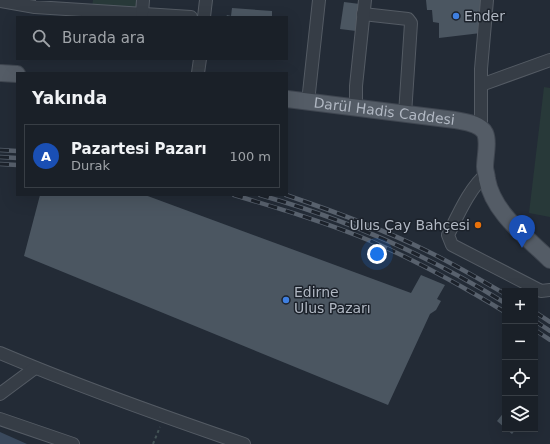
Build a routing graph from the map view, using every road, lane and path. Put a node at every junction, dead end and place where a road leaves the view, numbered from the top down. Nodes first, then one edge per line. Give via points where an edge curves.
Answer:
1 (143, 0) edge
2 (206, 0) edge
3 (319, 0) edge
4 (365, 0) edge
5 (487, 0) edge
6 (0, 1) edge
7 (36, 3) edge
8 (89, 5) edge
9 (142, 13) junction
10 (363, 14) junction
11 (179, 16) edge
12 (204, 16) edge
13 (200, 60) edge
14 (550, 60) edge
15 (198, 72) edge
16 (0, 73) edge
17 (16, 74) edge
18 (481, 85) junction
19 (288, 99) edge
20 (308, 102) junction
21 (356, 108) junction
22 (405, 114) junction
23 (481, 127) junction
24 (486, 174) junction
25 (550, 260) edge
26 (550, 290) edge
27 (0, 353) edge
28 (35, 368) junction
29 (0, 394) edge
30 (164, 417) junction
31 (0, 419) edge
32 (73, 444) edge
33 (153, 444) edge
34 (244, 444) edge

1 - 9 street
2 - 12 street
3 - 20 street
4 - 10 street
5 - 18 street
6 - 7 street
7 - 8 street
8 - 9 street
9 - 11 street
10 - 21 street
10 - 22 street via 408,19 411,23
13 - 15 street
14 - 18 street
16 - 17 main road
18 - 23 street
19 - 20 main road, Darül Hadis Caddesi
20 - 21 main road, Darül Hadis Caddesi
21 - 22 main road, Darül Hadis Caddesi
22 - 23 main road, Darül Hadis Caddesi via 471,123
23 - 24 main road via 485,134
24 - 25 main road via 500,208
24 - 26 street via 479,179 448,235 452,245 541,291
27 - 28 street
28 - 29 street
28 - 30 street
30 - 33 path
30 - 34 street
31 - 32 street

